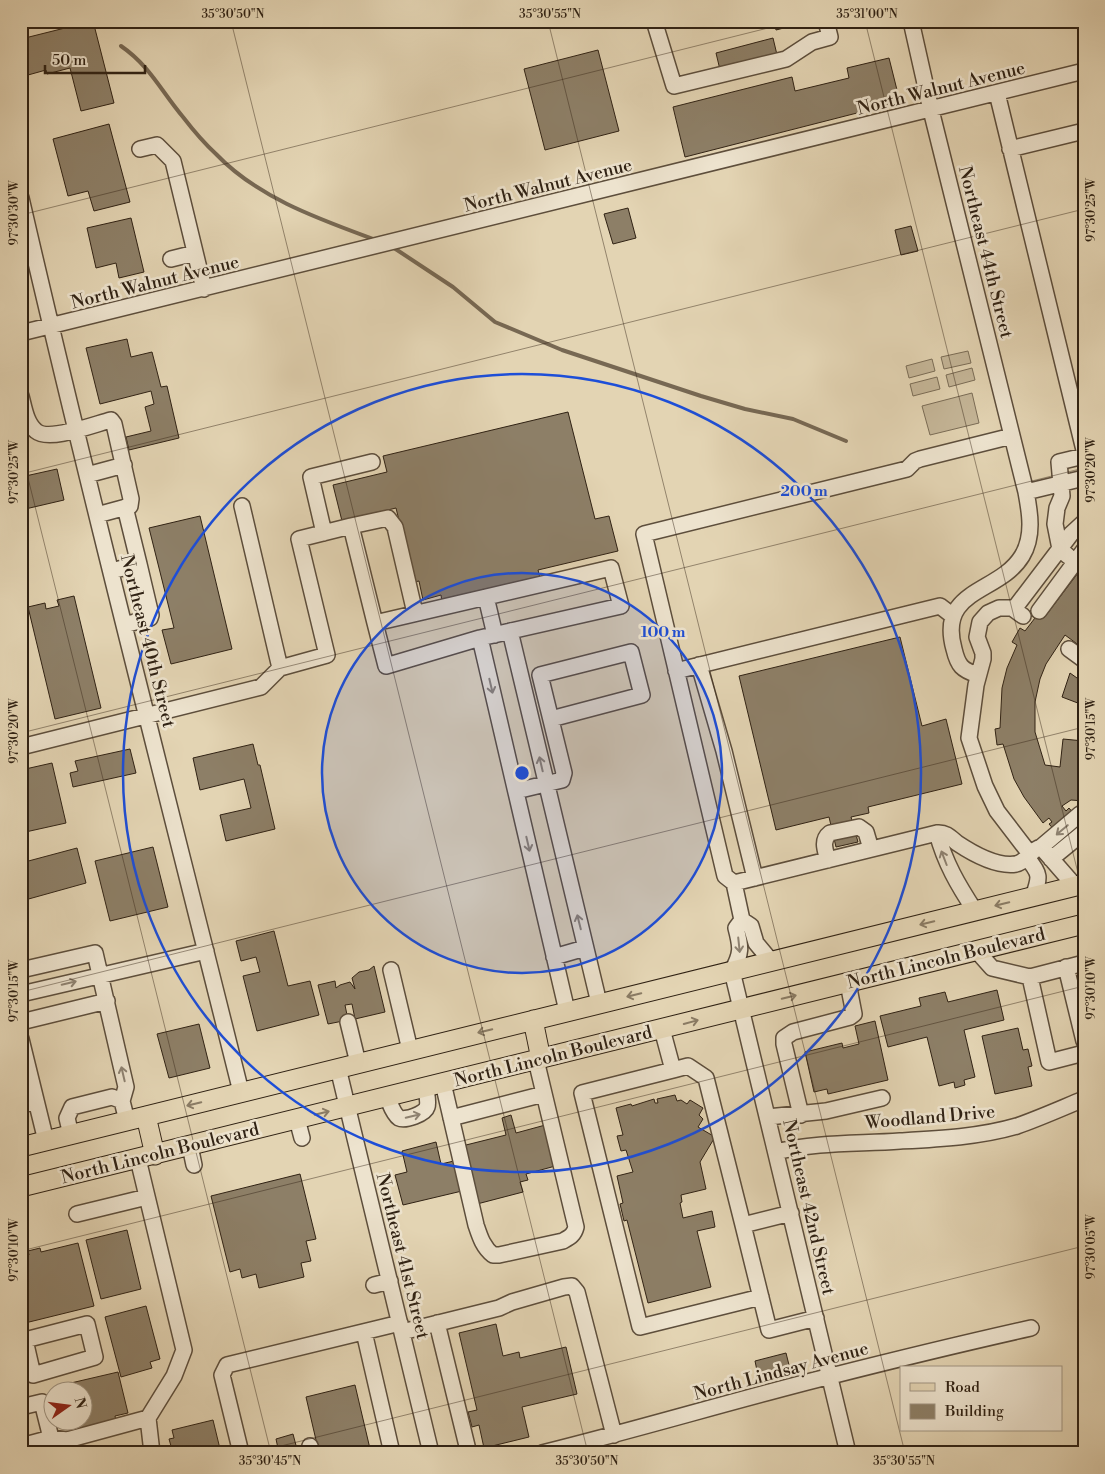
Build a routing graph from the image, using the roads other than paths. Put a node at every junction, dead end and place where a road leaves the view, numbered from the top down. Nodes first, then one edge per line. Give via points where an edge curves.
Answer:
1 (656, 21) edge
2 (826, 21) edge
3 (911, 21) edge
4 (1084, 71) edge
5 (996, 94) junction
6 (931, 110) junction
7 (1084, 131) edge
8 (140, 149) dead end
9 (1010, 149) junction
10 (21, 198) edge
11 (195, 253) junction
12 (171, 259) dead end
13 (204, 289) junction
14 (51, 326) junction
15 (21, 333) edge
16 (21, 396) edge
17 (76, 429) junction
18 (1012, 436) junction
19 (1084, 450) edge
20 (1084, 456) edge
21 (372, 462) dead end
22 (124, 465) junction
23 (87, 474) junction
24 (1084, 478) edge
25 (1062, 483) junction
26 (1026, 492) junction
27 (242, 506) dead end
28 (125, 507) junction
29 (97, 515) junction
30 (1084, 522) edge
31 (351, 526) junction
32 (324, 533) junction
33 (1084, 550) edge
34 (1064, 552) junction
35 (139, 564) junction
36 (111, 572) junction
37 (486, 597) junction
38 (1039, 611) dead end
39 (415, 613) junction
40 (953, 616) junction
41 (375, 623) junction
42 (124, 625) junction
43 (510, 631) junction
44 (495, 635) junction
45 (480, 638) junction
46 (1068, 649) dead end
47 (1084, 660) edge
48 (699, 665) junction
49 (280, 668) junction
50 (676, 671) junction
51 (978, 675) junction
52 (146, 716) junction
53 (551, 719) junction
54 (21, 747) edge
55 (546, 784) junction
56 (516, 791) junction
57 (1084, 814) edge
58 (1084, 832) edge
59 (937, 833) junction
60 (871, 849) junction
61 (1033, 853) junction
62 (1051, 859) junction
63 (828, 860) junction
64 (755, 878) junction
65 (734, 883) junction
66 (1080, 885) edge
67 (1033, 897) junction
68 (975, 911) junction
69 (742, 920) junction
70 (1084, 924) edge
71 (585, 948) junction
72 (976, 950) junction
73 (206, 951) junction
74 (554, 957) junction
75 (771, 961) junction
76 (1084, 963) edge
77 (1066, 967) junction
78 (21, 970) edge
79 (391, 970) dead end
80 (732, 971) junction
81 (100, 976) junction
82 (1030, 977) junction
83 (848, 982) junction
84 (21, 994) edge
85 (106, 1001) junction
86 (599, 1004) junction
87 (742, 1008) junction
88 (567, 1011) junction
89 (532, 1020) junction
90 (21, 1022) edge
91 (348, 1022) dead end
92 (662, 1029) junction
93 (21, 1039) edge
94 (1084, 1042) edge
95 (410, 1050) junction
96 (1084, 1053) edge
97 (539, 1059) junction
98 (358, 1063) junction
99 (338, 1068) junction
100 (673, 1070) junction
101 (435, 1085) junction
102 (241, 1092) junction
103 (544, 1094) junction
104 (387, 1097) junction
105 (882, 1098) dead end
106 (1084, 1098) edge
107 (122, 1101) junction
108 (29, 1103) edge
109 (348, 1107) junction
110 (801, 1115) junction
111 (146, 1116) junction
112 (451, 1118) junction
113 (768, 1118) junction
114 (297, 1119) junction
115 (127, 1121) junction
116 (71, 1135) junction
117 (302, 1138) dead end
118 (46, 1141) junction
119 (190, 1146) junction
120 (21, 1147) edge
121 (776, 1152) junction
122 (147, 1157) junction
123 (194, 1165) dead end
124 (21, 1188) edge
125 (147, 1197) junction
126 (790, 1213) junction
127 (77, 1214) dead end
128 (743, 1225) junction
129 (390, 1281) junction
130 (374, 1285) dead end
131 (761, 1297) junction
132 (816, 1318) junction
133 (437, 1323) junction
134 (401, 1327) junction
135 (1031, 1328) dead end
136 (364, 1332) junction
137 (25, 1359) edge
138 (830, 1376) junction
139 (21, 1407) edge
140 (148, 1418) junction
141 (614, 1435) junction
142 (51, 1438) junction
143 (21, 1446) edge
144 (468, 1450) dead end
145 (152, 1453) edge
146 (241, 1453) edge
147 (392, 1453) edge
148 (431, 1453) edge
149 (542, 1453) edge
150 (848, 1453) edge

1 - 2 street via 674,86 786,59 812,42 830,37
3 - 6 street, Northeast 44th Street
4 - 5 street, North Walnut Avenue
5 - 6 street, North Walnut Avenue
5 - 9 street
6 - 13 street, North Walnut Avenue
6 - 18 street, Northeast 44th Street
7 - 9 street
8 - 11 street via 157,145 173,161
9 - 19 street
10 - 14 street, Northeast 40th Street
11 - 12 street
11 - 13 street
13 - 14 street, North Walnut Avenue
14 - 15 street, North Walnut Avenue
14 - 17 street, Northeast 40th Street
16 - 17 street via 29,422 41,435
17 - 22 street via 111,420
17 - 23 street, Northeast 40th Street
18 - 26 street, Northeast 44th Street
18 - 50 street via 920,459 907,469 644,534
20 - 25 street via 1058,462
21 - 32 street via 310,477
22 - 23 street
22 - 28 street via 131,499 130,506
23 - 29 street, Northeast 40th Street
24 - 25 street
25 - 26 street
25 - 34 street via 1055,524
26 - 40 street, Northeast 44th Street via 1030,533 1022,556 1008,572 966,598
27 - 49 street
28 - 29 street
28 - 35 street
29 - 36 street, Northeast 40th Street
30 - 34 street via 1071,534
31 - 32 street
31 - 39 street via 388,518 395,528
31 - 41 street
32 - 49 street via 299,539 327,655
33 - 38 street
34 - 51 street via 1019,612 1005,608 993,610 980,622 977,637 983,657
35 - 36 street
35 - 42 street via 151,615
36 - 42 street, Northeast 40th Street
37 - 39 street
37 - 43 street via 611,568 621,606
37 - 44 street
39 - 41 street
40 - 48 street via 940,606
40 - 51 street via 951,637 958,662 964,670
41 - 45 street via 386,666
42 - 52 street, Northeast 40th Street
43 - 44 street
55 -> 43 street
44 - 45 street
45 -> 56 street
46 - 47 street
48 - 50 street
48 - 64 street
49 - 52 street via 261,687
50 - 65 street via 725,876
51 - 61 street via 969,730 970,743 997,810
52 - 54 street
52 - 73 street, Northeast 40th Street
53 - 53 street via 540,675 631,652 642,696
53 - 55 street via 564,773 562,780
55 - 56 street
71 -> 55 street
56 -> 74 street
57 -> 61 street
58 - 62 street
59 - 60 street
59 - 61 street via 946,834 990,860 1014,864
68 -> 59 street via 949,868
60 - 63 street
60 - 63 street via 866,832 860,827 830,833 824,842
61 - 62 street
61 - 67 street via 1038,873
62 - 66 street
63 - 64 street
64 - 65 street
65 - 69 street
66 - 67 main road
67 -> 68 main road
68 -> 75 main road
69 - 75 street via 751,926 756,943
69 -> 80 street via 736,928 740,958
70 - 72 main road, North Lincoln Boulevard
71 - 74 street
71 - 86 street
72 - 82 street via 992,968
72 - 83 main road, North Lincoln Boulevard
73 - 81 street
73 - 102 street, Northeast 40th Street
74 - 88 street
75 - 80 main road
76 - 77 street
77 - 82 street
77 - 94 street
78 - 81 street via 96,953
79 - 95 street
80 -> 86 main road
80 - 87 street, Northeast 42nd Street
84 -> 81 street
81 - 85 street
82 - 96 street via 1049,1062
87 -> 83 main road, North Lincoln Boulevard
83 - 110 street via 854,1014 793,1032 784,1038
85 - 90 street
107 -> 85 street via 126,1087
86 - 88 main road
92 -> 87 main road, North Lincoln Boulevard
87 - 113 street, Northeast 42nd Street
88 - 89 main road
89 -> 95 main road
89 - 97 main road
91 - 98 street
92 - 97 main road, North Lincoln Boulevard
92 - 100 street
93 - 108 street
95 - 98 main road
97 - 101 main road, North Lincoln Boulevard
97 - 103 street
98 - 99 main road
99 - 102 main road
99 - 109 street, Northeast 41st Street
100 - 128 street via 688,1066 706,1078
100 - 131 street via 582,1093 640,1327
101 - 104 main road, North Lincoln Boulevard
104 -> 101 street via 399,1118 421,1114
101 - 112 street
102 -> 111 main road
103 - 112 street
103 - 112 street via 576,1227 575,1232 563,1241 499,1255 487,1250 476,1224
104 - 109 main road, North Lincoln Boulevard
105 - 110 street
106 - 121 street, Woodland Drive via 1048,1115 993,1131 930,1139 812,1145
107 - 115 street
107 - 116 street via 112,1097 72,1107 67,1118
108 - 118 street
114 -> 109 main road, North Lincoln Boulevard
109 - 129 street, Northeast 41st Street
110 - 113 street
111 - 115 main road
111 - 122 main road
113 - 121 street, Northeast 42nd Street
114 - 117 street
114 - 119 main road, North Lincoln Boulevard
115 - 116 main road
116 - 118 main road
118 - 120 main road
119 - 122 main road, North Lincoln Boulevard
119 - 123 street
121 - 126 street, Northeast 42nd Street
122 - 124 main road, North Lincoln Boulevard
122 - 125 street
125 - 127 street
125 - 140 street via 184,1350 174,1376
126 - 128 street
126 - 132 street, Northeast 42nd Street
128 - 131 street
129 - 130 street
129 - 134 street, Northeast 41st Street
131 - 132 street via 769,1330
132 - 138 street, Northeast 42nd Street
133 - 134 street
133 - 141 street via 572,1286 578,1292
133 - 144 street
134 - 136 street
134 - 148 street, Northeast 41st Street
135 - 138 street, North Lindsay Avenue
136 - 146 street via 227,1365 222,1375
136 - 147 street
137 - 137 street via 33,1375 95,1356 86,1324 25,1340
138 - 141 street, North Lindsay Avenue
138 - 150 street, Northeast 42nd Street
139 - 142 street via 42,1402
140 - 142 street via 68,1440
140 - 145 street
141 - 149 street, North Lindsay Avenue
142 - 143 street

